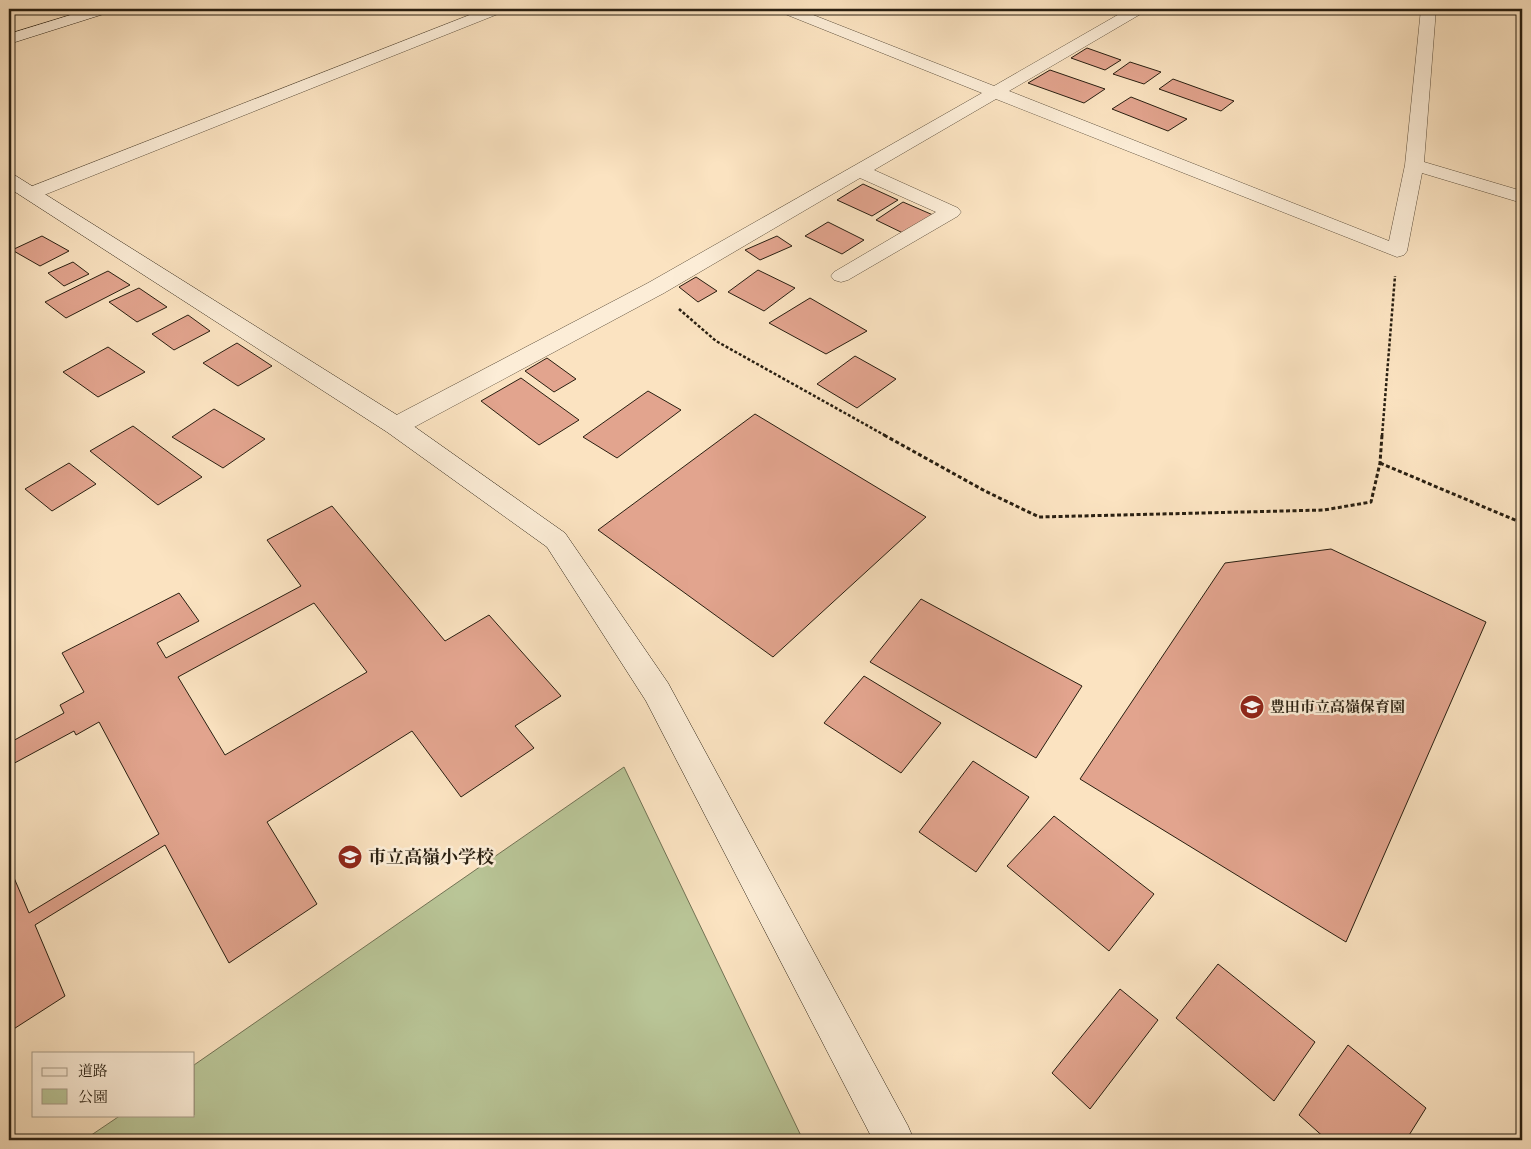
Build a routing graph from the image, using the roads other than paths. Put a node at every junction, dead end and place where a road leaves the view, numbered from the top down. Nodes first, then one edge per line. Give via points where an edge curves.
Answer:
1 (105, 9) edge
2 (498, 9) edge
3 (785, 9) edge
4 (1139, 9) edge
5 (1429, 9) edge
6 (9, 39) edge
7 (994, 92) junction
8 (1414, 165) junction
9 (861, 171) junction
10 (16, 186) edge
11 (1522, 197) edge
12 (841, 276) dead end
13 (396, 426) junction
14 (894, 1140) edge

1 - 6 street
2 - 10 street
3 - 7 street
4 - 7 street
5 - 8 street
7 - 8 street via 1398,251
7 - 9 street
8 - 11 street
9 - 12 street via 951,212
9 - 13 street via 656,288
10 - 13 street
13 - 14 street via 556,540 658,692

